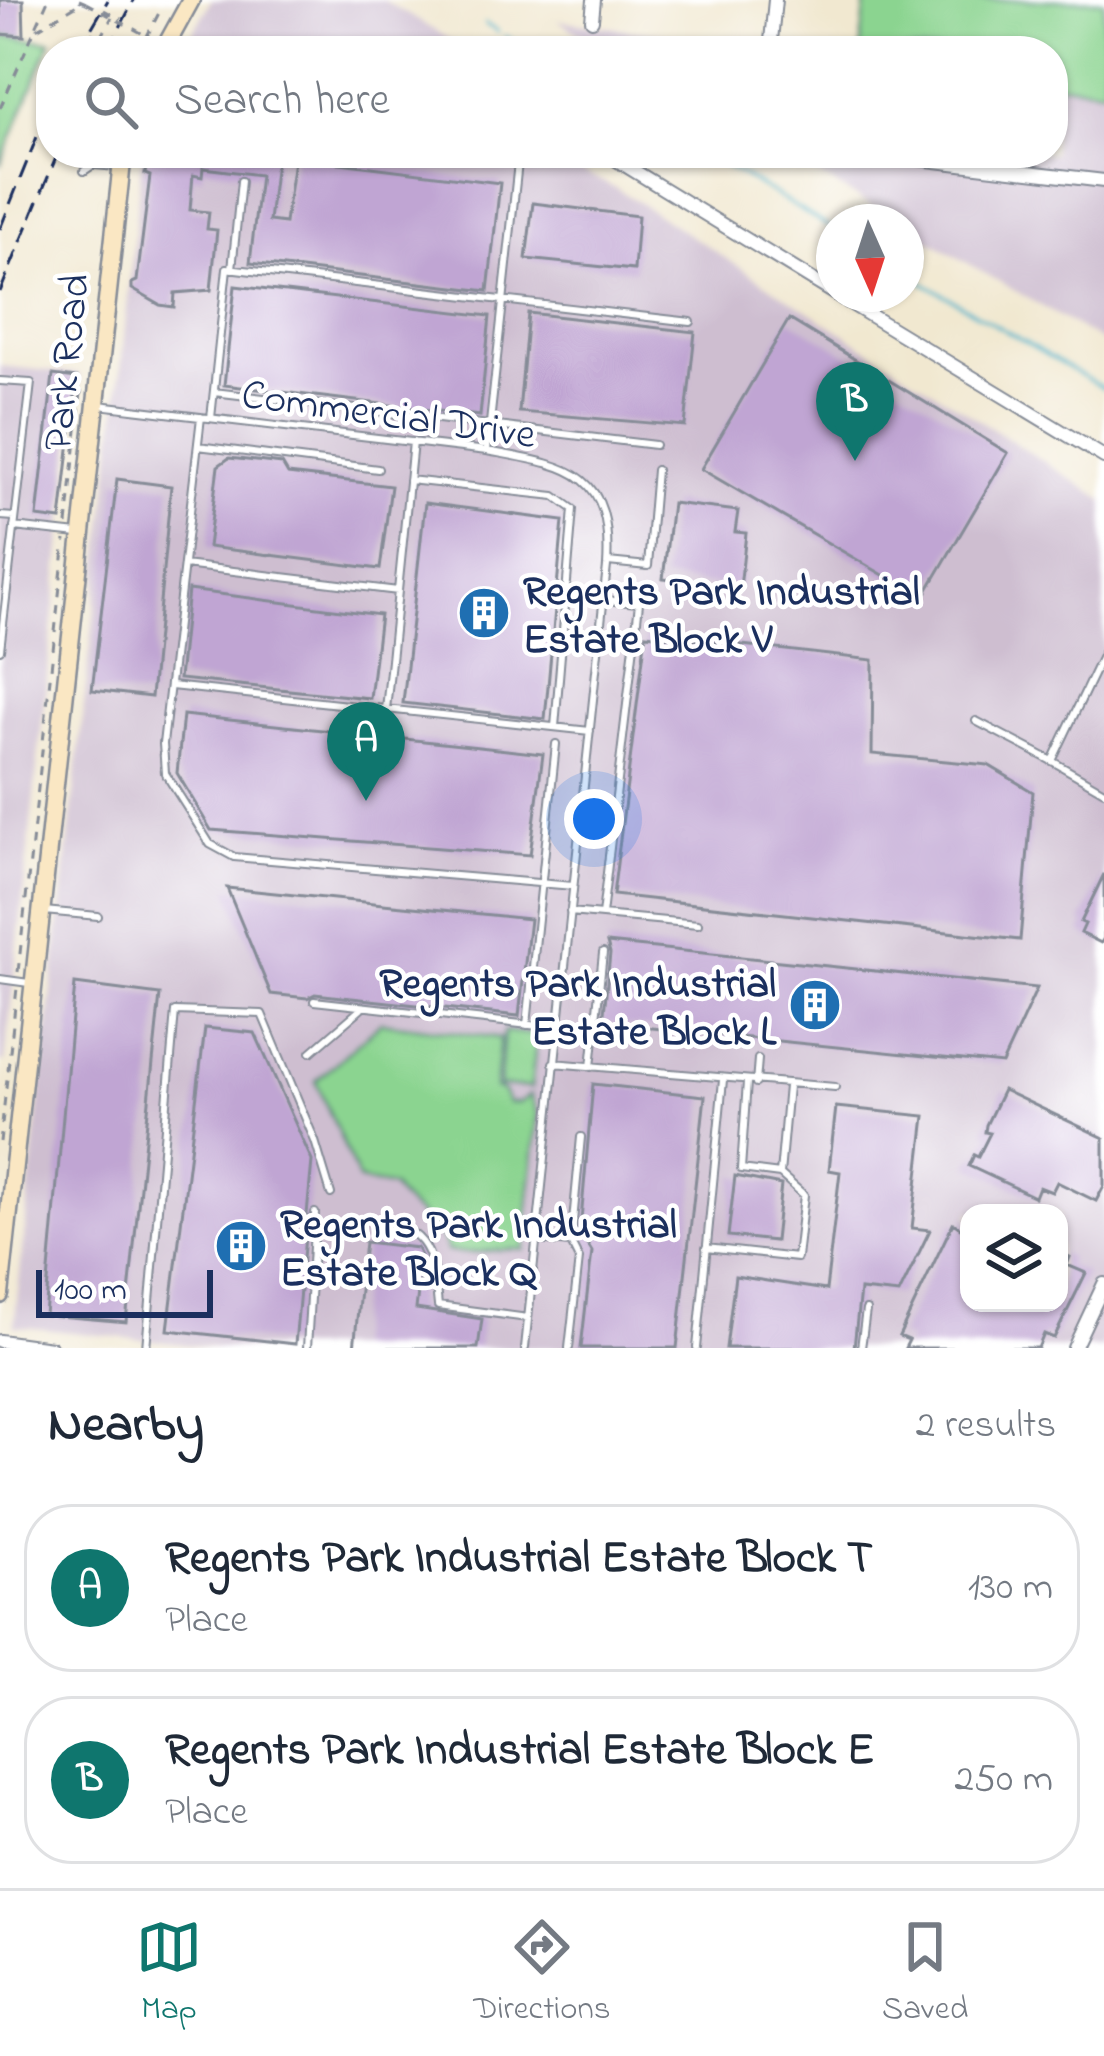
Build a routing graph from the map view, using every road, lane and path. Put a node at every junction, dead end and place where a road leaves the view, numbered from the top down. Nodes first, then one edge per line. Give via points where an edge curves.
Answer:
1 (48, 0) edge
2 (190, 0) edge
3 (594, 0) edge
4 (776, 0) edge
5 (81, 1) edge
6 (104, 10) dead end
7 (159, 13) dead end
8 (113, 14) junction
9 (121, 19) dead end
10 (592, 20) dead end
11 (35, 30) junction
12 (91, 33) dead end
13 (97, 36) edge
14 (102, 36) edge
15 (147, 36) joint
16 (165, 36) edge
17 (772, 36) edge
18 (0, 108) edge
19 (88, 168) edge
20 (122, 168) edge
21 (518, 168) edge
22 (629, 168) edge
23 (994, 168) edge
24 (84, 171) dead end
25 (241, 181) dead end
26 (1104, 181) edge
27 (232, 269) junction
28 (816, 282) edge
29 (504, 299) junction
30 (865, 312) edge
31 (691, 322) dead end
32 (0, 381) edge
33 (82, 383) dead end
34 (214, 392) junction
35 (96, 405) junction
36 (206, 417) junction
37 (490, 425) junction
38 (413, 442) junction
39 (655, 445) dead end
40 (198, 446) junction
41 (487, 451) junction
42 (1104, 457) edge
43 (378, 469) dead end
44 (656, 470) dead end
45 (409, 480) junction
46 (0, 516) edge
47 (15, 522) junction
48 (74, 534) junction
49 (608, 562) junction
50 (184, 565) junction
51 (398, 591) junction
52 (604, 600) junction
53 (0, 650) edge
54 (1104, 652) edge
55 (170, 686) junction
56 (386, 710) junction
57 (976, 721) dead end
58 (555, 727) junction
59 (590, 731) junction
60 (556, 745) dead end
61 (1052, 761) junction
62 (1104, 791) edge
63 (542, 883) junction
64 (573, 886) junction
65 (40, 911) junction
66 (570, 912) junction
67 (602, 915) junction
68 (98, 916) dead end
69 (698, 925) dead end
70 (602, 953) dead end
71 (0, 979) edge
72 (25, 982) junction
73 (314, 1001) dead end
74 (361, 1009) junction
75 (527, 1025) junction
76 (557, 1028) junction
77 (311, 1052) dead end
78 (758, 1059) dead end
79 (554, 1063) junction
80 (591, 1067) junction
81 (723, 1080) junction
82 (752, 1083) junction
83 (788, 1086) junction
84 (835, 1088) dead end
85 (581, 1137) dead end
86 (0, 1142) edge
87 (781, 1174) junction
88 (331, 1194) dead end
89 (315, 1213) dead end
90 (375, 1220) dead end
91 (536, 1240) junction
92 (571, 1243) junction
93 (706, 1248) junction
94 (1104, 1284) edge
95 (0, 1295) edge
96 (866, 1310) dead end
97 (528, 1318) junction
98 (0, 1341) edge
99 (51, 1348) edge
100 (146, 1348) edge
101 (307, 1348) edge
102 (525, 1348) edge
103 (568, 1348) edge
104 (697, 1348) edge
105 (861, 1348) edge
106 (1074, 1348) edge

1 - 11 path
2 - 16 main road
3 - 10 street
4 - 17 street
5 - 8 path, bridge
5 - 11 path
6 - 8 path
7 - 15 path
8 - 9 path
8 - 14 path
8 - 15 path, bridge
11 - 18 path
12 - 13 path
19 - 24 lane
20 - 35 main road, Park Road
21 - 29 lane
22 - 28 street
23 - 26 street
25 - 27 lane
27 - 29 lane
27 - 34 lane
29 - 31 lane
29 - 37 lane
30 - 42 street
32 - 47 lane via 31,382
33 - 48 path
34 - 36 lane
34 - 37 lane
35 - 36 lane, Commercial Drive
35 - 48 main road, Park Road
36 - 38 lane, Commercial Drive
36 - 40 lane
37 - 39 lane
37 - 41 lane
38 - 41 lane, Commercial Drive
38 - 45 lane
40 - 43 lane
40 - 50 lane
41 - 49 lane, Commercial Drive via 563,467 593,489 607,519
44 - 49 lane via 648,566
45 - 51 lane
45 - 58 lane via 555,496 573,509
46 - 47 lane
47 - 48 lane
47 - 53 lane
48 - 65 main road, Park Road
48 - 72 path
49 - 52 lane, Commercial Drive
50 - 51 lane
50 - 55 lane
51 - 56 lane
52 - 59 lane, Commercial Drive
52 - 67 lane via 639,603
54 - 61 lane
55 - 56 lane
55 - 63 lane via 166,773 210,844 235,857
56 - 58 lane
57 - 61 lane
58 - 59 lane
59 - 64 lane, Commercial Drive
60 - 63 lane
61 - 62 lane
63 - 64 lane
63 - 75 lane
64 - 66 lane, Commercial Drive
65 - 68 lane
65 - 72 main road, Park Road
66 - 67 lane
66 - 76 lane, Commercial Drive
67 - 69 lane
70 - 80 lane
71 - 72 lane
72 - 86 path
72 - 95 main road, Park Road
73 - 74 lane
74 - 75 lane
74 - 77 lane
75 - 76 lane
76 - 79 lane, Commercial Drive
78 - 82 lane
79 - 80 lane
79 - 91 lane, Commercial Drive
80 - 81 lane
81 - 82 lane
81 - 93 lane
82 - 83 lane
82 - 87 lane via 741,1169
83 - 84 lane
83 - 87 lane
85 - 92 lane
87 - 93 lane via 804,1196 797,1258
88 - 100 lane via 262,1014 175,1011
89 - 101 lane
90 - 97 lane via 419,1236 433,1259 438,1306
91 - 92 lane
91 - 97 lane, Commercial Drive
92 - 103 lane via 579,1259
93 - 104 lane
94 - 106 street
96 - 105 lane
97 - 102 lane, Commercial Drive
98 - 99 street

